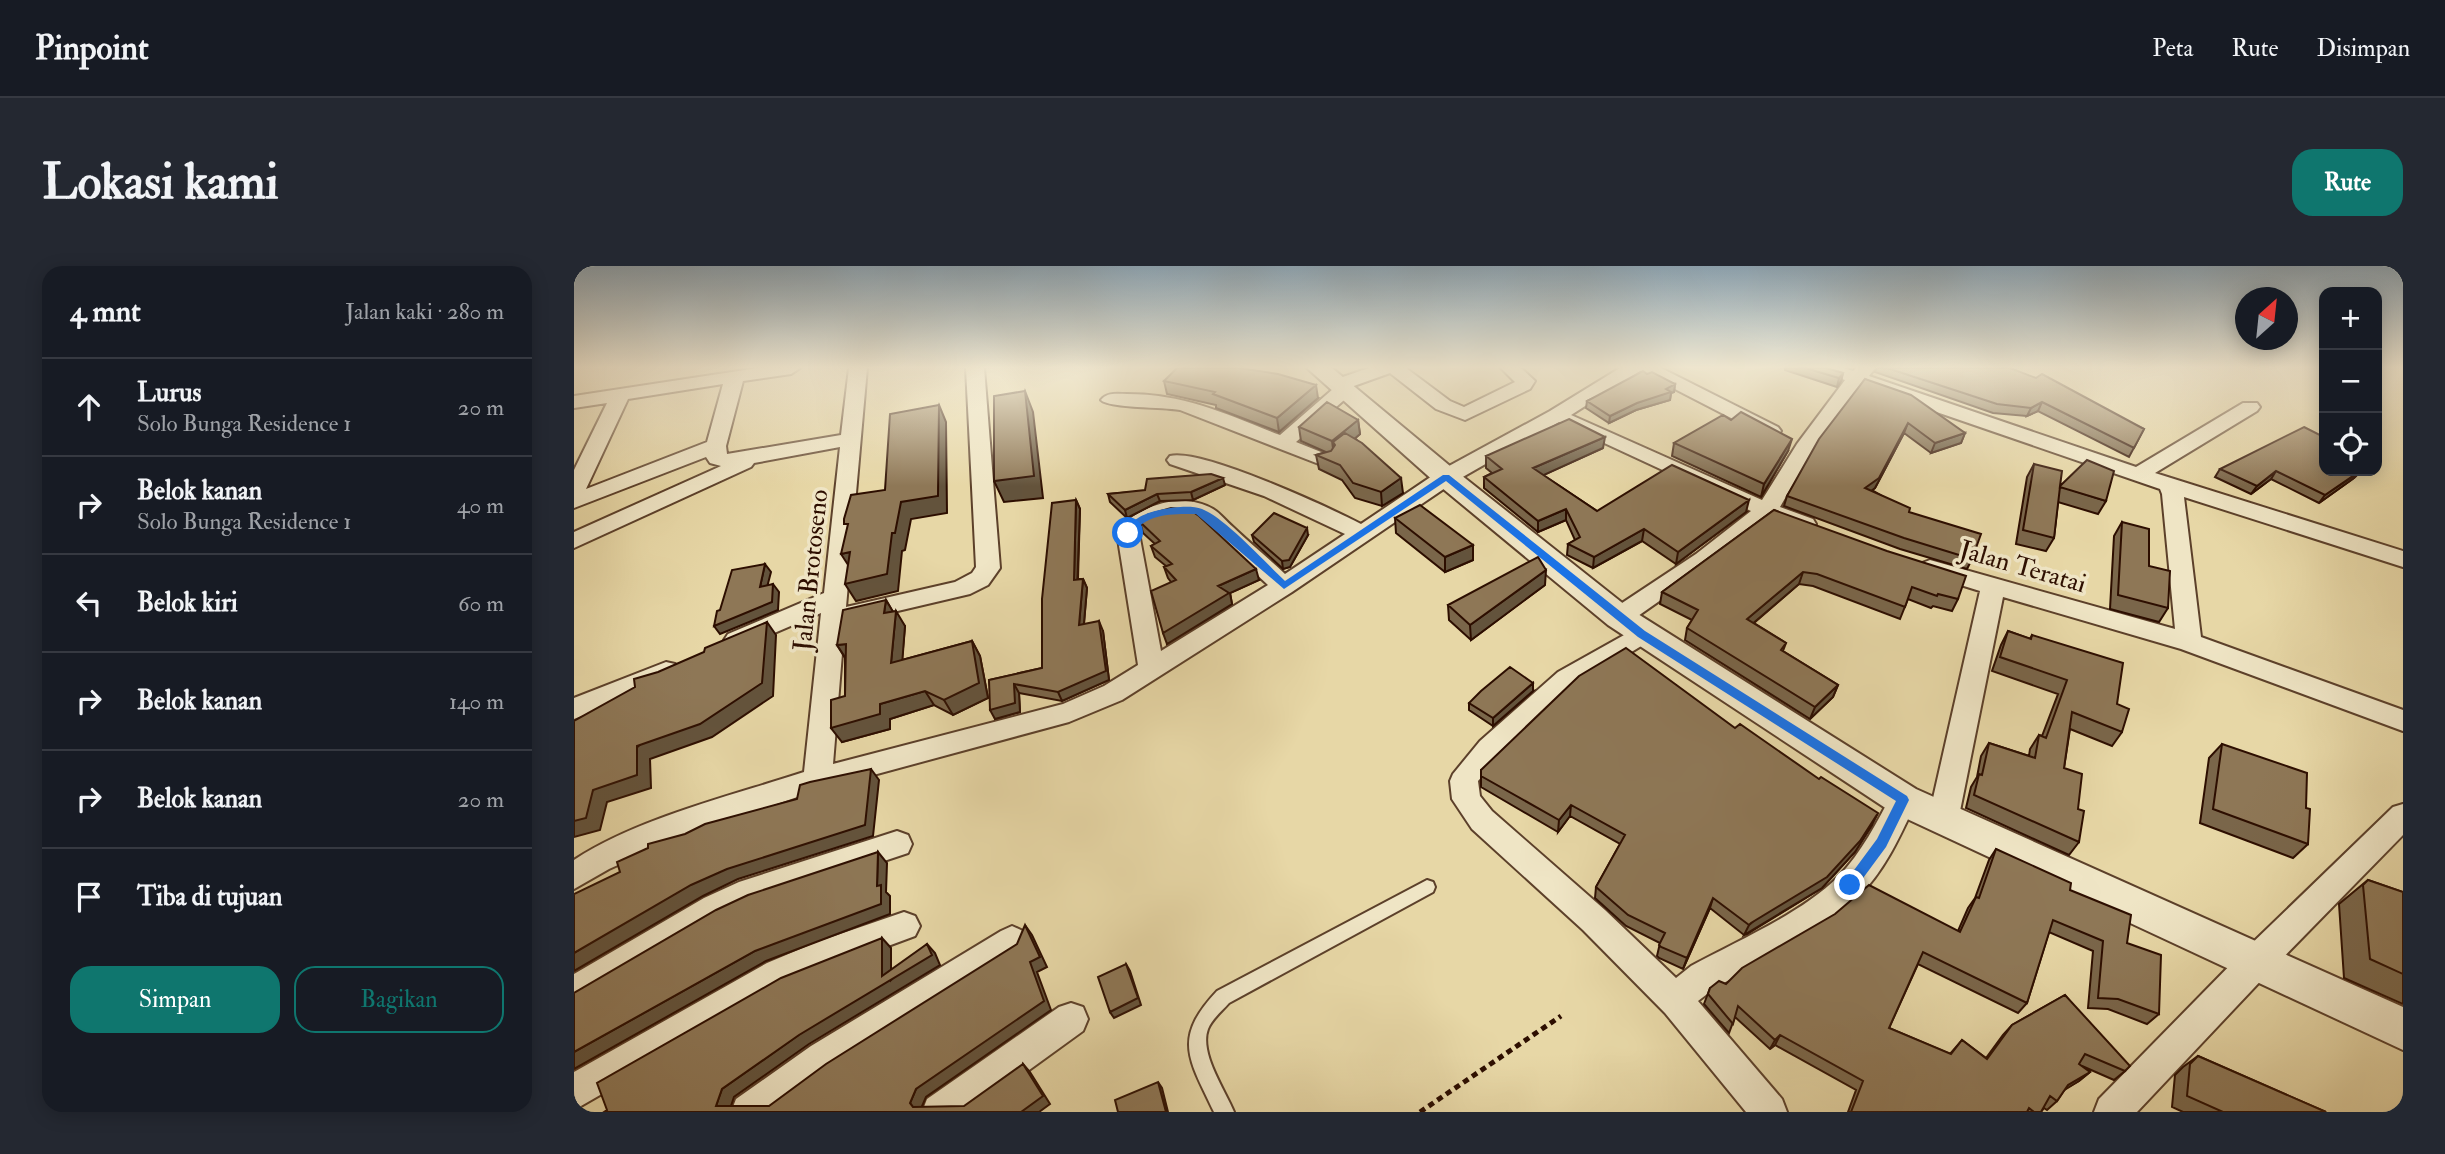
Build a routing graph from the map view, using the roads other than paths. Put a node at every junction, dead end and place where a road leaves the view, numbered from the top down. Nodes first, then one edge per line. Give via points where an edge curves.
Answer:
1 (615, 407) edge
2 (727, 407) edge
3 (855, 407) edge
4 (978, 407) edge
5 (1191, 407) edge
6 (1320, 407) edge
7 (1365, 407) edge
8 (1449, 407) edge
9 (1478, 407) edge
10 (1569, 407) edge
11 (1724, 407) edge
12 (1835, 407) edge
13 (1944, 407) edge
14 (2250, 407) dead end
15 (1557, 415) junction
16 (852, 439) junction
17 (1283, 443) junction
18 (716, 446) junction
19 (1804, 448) junction
20 (759, 456) junction
21 (1177, 460) dead end
22 (1324, 460) edge
23 (2139, 474) junction
24 (1446, 477) junction
25 (2168, 485) junction
26 (574, 492) edge
27 (574, 501) edge
28 (1767, 510) junction
29 (1829, 533) edge
30 (1362, 534) junction
31 (574, 541) edge
32 (2403, 559) edge
33 (1903, 560) edge
34 (1284, 586) junction
35 (1993, 588) junction
36 (834, 608) junction
37 (1630, 626) junction
38 (2189, 642) junction
39 (711, 651) edge
40 (686, 662) edge
41 (1152, 670) junction
42 (574, 709) edge
43 (2403, 721) edge
44 (817, 779) junction
45 (1903, 800) junction
46 (1944, 816) junction
47 (2403, 816) edge
48 (897, 844) dead end
49 (574, 876) edge
50 (1427, 887) dead end
51 (904, 926) dead end
52 (1012, 941) dead end
53 (2257, 961) junction
54 (574, 992) edge
55 (1677, 1002) junction
56 (1071, 1019) dead end
57 (2403, 1029) edge
58 (574, 1092) edge
59 (2119, 1110) edge
60 (749, 1112) edge
61 (940, 1112) edge
62 (1224, 1112) edge
63 (1769, 1112) edge

1 - 26 street
2 - 18 street
3 - 16 street, Jalan Brotoseno
4 - 36 street via 985,575 962,588
5 - 17 street
6 - 17 street
7 - 24 street
8 - 9 street via 1465,414
10 - 15 street
11 - 19 street
12 - 19 street
13 - 23 street
14 - 23 street
15 - 24 street
15 - 28 street
16 - 20 street
16 - 36 street, Jalan Brotoseno
17 - 22 street
18 - 20 street via 714,456 722,461
18 - 27 street
19 - 28 street
20 - 31 street
21 - 30 street via 1297,502
23 - 25 street
24 - 30 street
24 - 37 street
25 - 32 street
25 - 38 street via 2173,494
28 - 29 street
28 - 37 street
30 - 34 street
33 - 35 street, Jalan Teratai
34 - 41 street
34 - 41 street via 1205,514 1170,511 1141,519 1128,533
35 - 38 street, Jalan Teratai
35 - 46 street
36 - 39 street
36 - 44 street, Jalan Brotoseno
37 - 45 street
37 - 55 street via 1471,769 1464,781 1466,799 1482,820
38 - 43 street, Jalan Teratai
40 - 42 street
41 - 44 street via 1069,712
44 - 49 street via 670,828 598,860
45 - 46 street
45 - 55 street via 1882,843 1828,906 1703,977
46 - 53 street
47 - 53 street
48 - 54 street via 715,908
50 - 62 lane via 1223,997 1198,1032 1199,1055
51 - 58 street via 779,974
52 - 60 street via 823,1058
53 - 57 street
53 - 59 street
55 - 63 street
56 - 61 street

